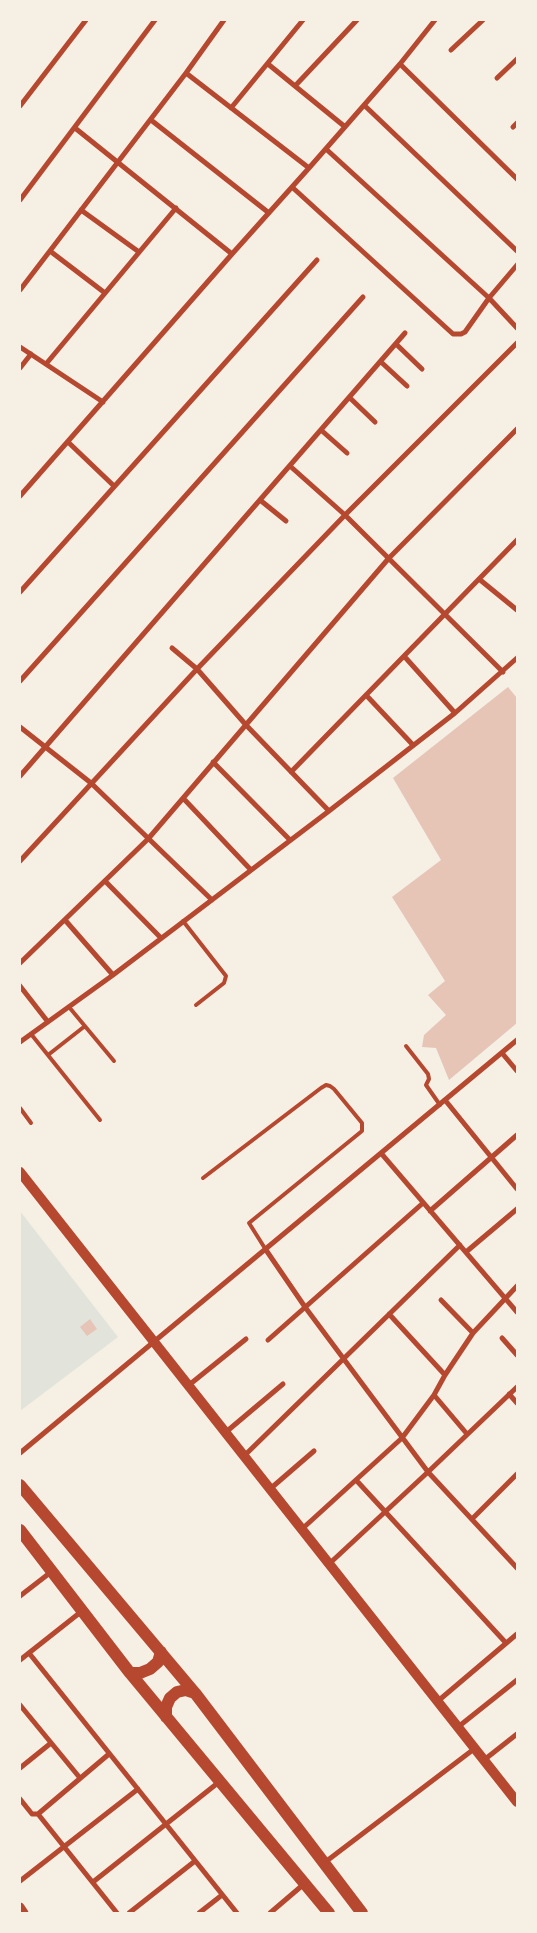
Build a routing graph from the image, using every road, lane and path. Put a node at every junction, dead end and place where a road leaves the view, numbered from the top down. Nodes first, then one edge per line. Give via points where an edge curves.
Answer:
1 (86, 20) edge
2 (155, 20) edge
3 (224, 20) edge
4 (303, 20) edge
5 (357, 20) edge
6 (435, 20) edge
7 (483, 20) edge
8 (451, 50) dead end
9 (517, 59) edge
10 (268, 64) junction
11 (400, 64) junction
12 (186, 73) junction
13 (497, 78) dead end
14 (295, 86) junction
15 (364, 105) junction
16 (20, 106) edge
17 (230, 108) junction
18 (151, 120) junction
19 (344, 126) junction
20 (75, 128) junction
21 (326, 149) junction
22 (118, 163) junction
23 (309, 168) junction
24 (517, 179) edge
25 (292, 187) junction
26 (20, 200) edge
27 (176, 208) junction
28 (81, 210) junction
29 (269, 213) junction
30 (517, 250) edge
31 (50, 251) junction
32 (139, 252) junction
33 (232, 254) junction
34 (317, 260) dead end
35 (517, 265) edge
36 (20, 290) edge
37 (105, 293) junction
38 (363, 297) dead end
39 (489, 298) junction
40 (517, 328) edge
41 (405, 333) dead end
42 (517, 343) edge
43 (396, 344) junction
44 (20, 347) edge
45 (31, 354) junction
46 (381, 362) junction
47 (46, 364) junction
48 (20, 368) edge
49 (422, 369) dead end
50 (407, 386) dead end
51 (350, 398) junction
52 (103, 402) junction
53 (375, 422) dead end
54 (517, 429) edge
55 (321, 430) junction
56 (68, 442) junction
57 (347, 454) dead end
58 (290, 466) junction
59 (114, 486) junction
60 (20, 496) edge
61 (260, 500) junction
62 (345, 515) junction
63 (286, 521) dead end
64 (516, 542) edge
65 (389, 558) junction
66 (479, 579) junction
67 (20, 592) edge
68 (517, 610) edge
69 (444, 615) junction
70 (172, 648) dead end
71 (404, 656) junction
72 (517, 658) edge
73 (197, 669) junction
74 (503, 672) junction
75 (20, 681) edge
76 (366, 696) junction
77 (455, 712) junction
78 (246, 725) junction
79 (20, 727) edge
80 (413, 745) junction
81 (46, 749) junction
82 (213, 762) junction
83 (291, 772) junction
84 (20, 776) edge
85 (90, 783) junction
86 (183, 798) junction
87 (329, 811) junction
88 (148, 839) junction
89 (290, 840) junction
90 (20, 861) edge
91 (251, 870) junction
92 (105, 881) junction
93 (212, 900) junction
94 (65, 920) junction
95 (183, 921) junction
96 (161, 938) junction
97 (20, 963) edge
98 (114, 975) junction
99 (20, 986) edge
100 (196, 1005) dead end
101 (69, 1007) junction
102 (48, 1022) junction
103 (85, 1026) junction
104 (31, 1034) junction
105 (517, 1040) edge
106 (20, 1042) edge
107 (406, 1046) dead end
108 (502, 1053) junction
109 (48, 1055) junction
110 (114, 1061) dead end
111 (517, 1071) edge
112 (445, 1100) junction
113 (440, 1105) junction
114 (20, 1108) edge
115 (100, 1120) dead end
116 (31, 1123) dead end
117 (517, 1135) edge
118 (381, 1153) junction
119 (491, 1157) junction
120 (20, 1172) edge
121 (203, 1178) dead end
122 (517, 1189) edge
123 (423, 1203) junction
124 (517, 1209) edge
125 (430, 1211) junction
126 (460, 1245) junction
127 (266, 1250) junction
128 (466, 1252) junction
129 (517, 1286) edge
130 (505, 1298) junction
131 (441, 1300) dead end
132 (305, 1307) junction
133 (517, 1312) edge
134 (389, 1314) junction
135 (473, 1333) junction
136 (502, 1338) dead end
137 (246, 1339) dead end
138 (268, 1340) dead end
139 (154, 1343) junction
140 (517, 1355) edge
141 (343, 1358) junction
142 (445, 1375) junction
143 (283, 1384) dead end
144 (188, 1386) junction
145 (517, 1387) edge
146 (508, 1394) junction
147 (434, 1395) junction
148 (517, 1403) edge
149 (225, 1433) junction
150 (467, 1434) junction
151 (402, 1438) junction
152 (314, 1451) dead end
153 (20, 1454) edge
154 (244, 1456) junction
155 (428, 1472) junction
156 (517, 1474) edge
157 (356, 1480) junction
158 (20, 1485) edge
159 (270, 1489) junction
160 (386, 1512) junction
161 (472, 1519) junction
162 (302, 1529) junction
163 (20, 1530) edge
164 (329, 1564) junction
165 (517, 1568) edge
166 (52, 1572) junction
167 (20, 1596) edge
168 (82, 1611) junction
169 (517, 1634) edge
170 (506, 1643) junction
171 (161, 1652) junction
172 (29, 1653) junction
173 (20, 1660) edge
174 (130, 1673) junction
175 (517, 1680) edge
176 (195, 1693) junction
177 (438, 1702) junction
178 (21, 1709) edge
179 (166, 1716) junction
180 (458, 1727) junction
181 (517, 1734) edge
182 (51, 1743) junction
183 (475, 1748) junction
184 (109, 1754) junction
185 (484, 1760) junction
186 (20, 1768) edge
187 (80, 1778) junction
188 (220, 1781) junction
189 (138, 1789) junction
190 (515, 1796) edge
191 (20, 1799) edge
192 (38, 1814) junction
193 (166, 1824) junction
194 (64, 1846) junction
195 (195, 1861) junction
196 (323, 1863) junction
197 (20, 1881) edge
198 (93, 1882) junction
199 (305, 1884) junction
200 (222, 1895) junction
201 (117, 1913) edge
202 (129, 1913) edge
203 (199, 1913) edge
204 (236, 1913) edge
205 (270, 1913) edge
206 (329, 1913) edge
207 (362, 1913) edge

1 - 16 street
2 - 20 street
3 - 12 street
4 - 10 street
5 - 14 street
6 - 11 street
7 - 8 street
9 - 13 street
10 - 14 street
10 - 17 street
11 - 15 street
11 - 24 street
12 - 17 street
12 - 18 street
14 - 19 street
15 - 19 street
15 - 30 street
17 - 23 street
18 - 22 street
18 - 29 street
19 - 21 street
20 - 22 street
20 - 26 street
21 - 23 street
21 - 39 street
22 - 27 street
22 - 28 street
23 - 25 street
25 - 29 street
25 - 39 street via 453,334 461,334 468,329
27 - 32 street
27 - 33 street
28 - 31 street
28 - 32 street
29 - 33 street
31 - 36 street
31 - 37 street
32 - 37 street
33 - 52 street
34 - 59 street
35 - 39 street
37 - 47 street
38 - 75 street
39 - 40 street
41 - 43 street
42 - 62 street
43 - 46 street
43 - 49 street
44 - 45 street
45 - 47 street
45 - 48 street
46 - 50 street
46 - 51 street
47 - 52 street
51 - 53 street
51 - 55 street
52 - 56 street
54 - 65 street
55 - 57 street
55 - 58 street
56 - 59 street
56 - 60 street
58 - 61 street
58 - 62 street
59 - 67 street
61 - 63 street
61 - 81 street
62 - 65 street
62 - 73 street
64 - 66 street
65 - 69 street
65 - 78 street
66 - 68 street
66 - 69 street
69 - 71 street
69 - 74 street
70 - 73 street
71 - 76 street
71 - 77 street
72 - 74 street
73 - 78 street
73 - 85 street
74 - 77 street
76 - 80 street
76 - 83 street
77 - 80 street
78 - 82 street
78 - 83 street
79 - 81 street
80 - 87 street
81 - 84 street
81 - 85 street
82 - 86 street
82 - 89 street
83 - 87 street
85 - 88 street
85 - 90 street
86 - 88 street
86 - 91 street
87 - 89 street
88 - 92 street
88 - 93 street
89 - 91 street
91 - 93 street
92 - 94 street
92 - 96 street
93 - 95 street
94 - 97 street
94 - 98 street
95 - 96 street
95 - 100 lane via 226,976 224,983
96 - 98 street
98 - 101 street
99 - 102 street
101 - 102 street
101 - 103 lane
102 - 104 street
103 - 109 lane
103 - 110 lane
104 - 106 street
104 - 109 lane
105 - 108 street
107 - 113 lane via 428,1074 426,1085
108 - 111 street
108 - 112 street
109 - 115 lane
112 - 113 street
112 - 119 street
113 - 118 street
114 - 116 lane
117 - 119 street
118 - 123 street
118 - 127 street
119 - 122 street
119 - 125 street
120 - 139 main road
121 - 127 lane via 321,1088 326,1085 334,1089 362,1123 362,1131 251,1220 250,1227
123 - 125 street
123 - 132 street
124 - 128 street
125 - 126 street
126 - 128 street
126 - 134 street
127 - 132 street
127 - 139 street
128 - 130 street
129 - 130 street
130 - 133 street
130 - 135 street
131 - 135 street
132 - 138 street
132 - 141 street
134 - 141 street
134 - 142 street
135 - 142 street
136 - 140 street
137 - 144 street
139 - 144 main road
139 - 153 street
141 - 151 street
141 - 154 street
142 - 147 street
143 - 149 street
144 - 149 main road
145 - 146 street
146 - 148 street
146 - 150 street
147 - 150 street
147 - 151 street
149 - 154 main road
150 - 155 street
151 - 155 street
151 - 157 street
152 - 159 street
154 - 159 main road
155 - 160 street
155 - 161 street
156 - 161 street
157 - 160 street
157 - 162 street
158 - 171 main road
159 - 162 main road
160 - 164 street
160 - 170 street
161 - 165 street
162 - 164 main road
163 - 166 main road
164 - 177 main road
166 - 167 street
166 - 168 main road
168 - 172 street
168 - 174 main road
169 - 170 street
170 - 177 street
171 - 174 main road via 158,1662 150,1669 140,1674
171 - 176 main road
172 - 173 street
172 - 184 street
174 - 179 main road
175 - 180 street
176 - 179 main road via 177,1692 170,1698
176 - 196 main road
177 - 180 main road
178 - 182 street
179 - 188 main road
180 - 183 main road
181 - 185 street
182 - 186 street
182 - 187 street
183 - 185 main road
183 - 196 street
184 - 187 street
184 - 189 street
185 - 190 main road
187 - 192 street
188 - 193 street
188 - 199 main road
189 - 193 street
189 - 194 street
191 - 192 street via 32,1814
192 - 194 street
193 - 195 street
193 - 198 street
194 - 197 street
194 - 198 street
195 - 200 street
195 - 202 street
196 - 207 main road
198 - 201 street
199 - 205 street
199 - 206 main road
200 - 203 street
200 - 204 street

